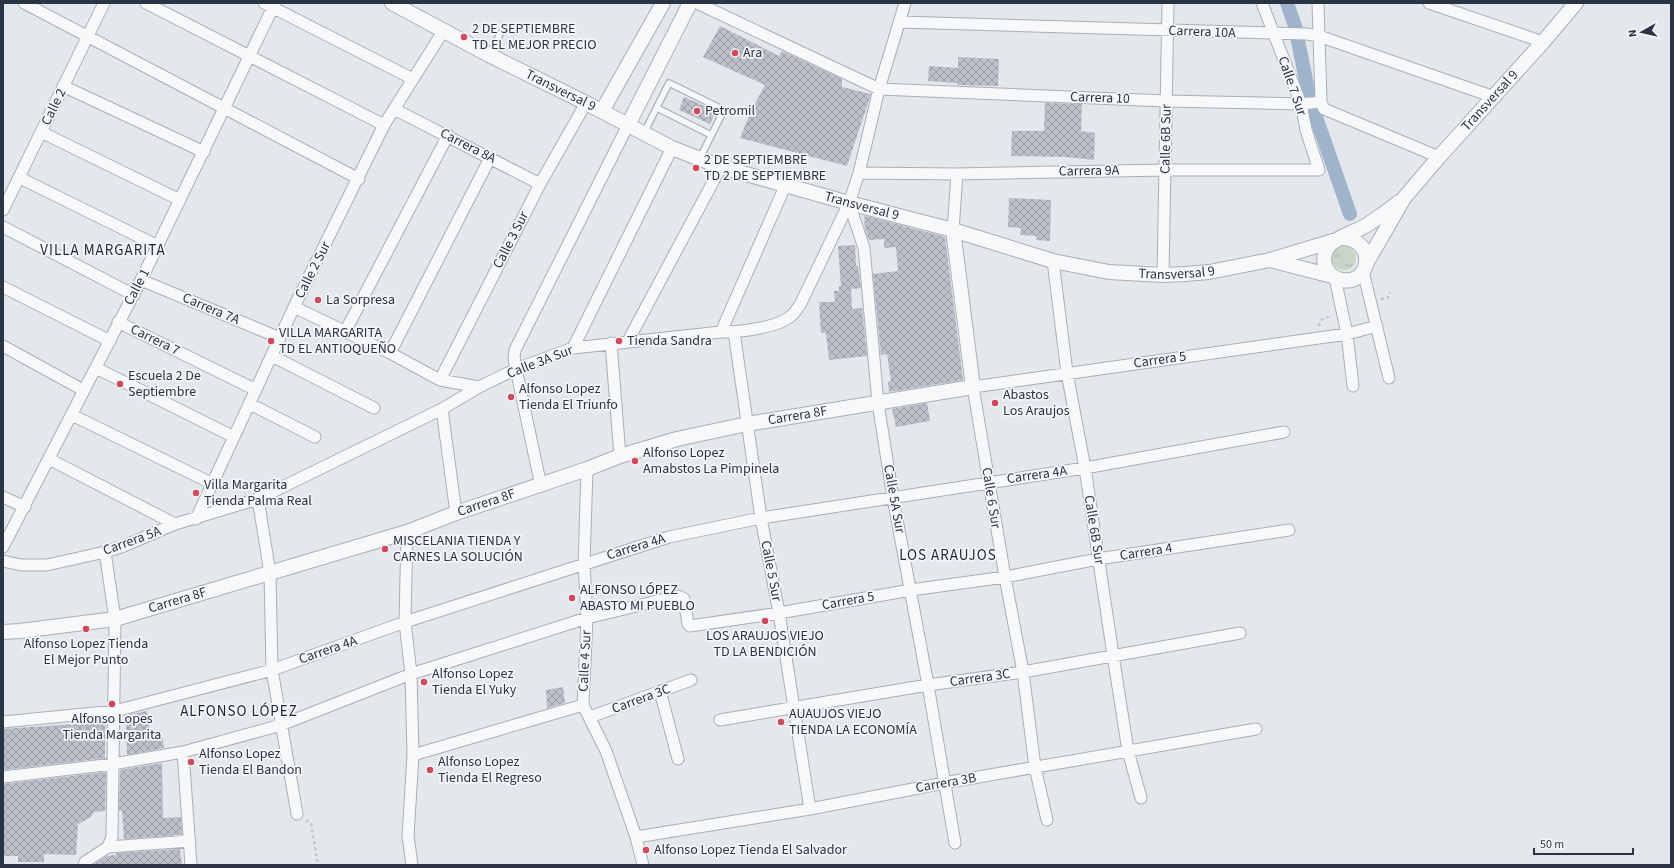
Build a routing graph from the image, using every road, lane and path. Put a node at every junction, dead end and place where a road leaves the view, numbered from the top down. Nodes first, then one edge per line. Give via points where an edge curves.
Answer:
1 (24, 3) edge
2 (104, 3) edge
3 (146, 3) edge
4 (392, 3) edge
5 (663, 3) edge
6 (690, 3) edge
7 (696, 3) edge
8 (905, 3) edge
9 (1168, 3) edge
10 (1262, 3) edge
11 (1318, 3) edge
12 (1429, 3) edge
13 (1576, 3) edge
14 (271, 4) edge
15 (899, 22) junction
16 (444, 30) junction
17 (1167, 31) junction
18 (500, 34) dead end
19 (1273, 34) junction
20 (88, 36) junction
21 (1319, 36) junction
22 (1544, 42) junction
23 (489, 55) junction
24 (251, 56) junction
25 (413, 79) junction
26 (63, 86) junction
27 (879, 89) junction
28 (1494, 97) junction
29 (1166, 101) junction
30 (586, 103) junction
31 (1313, 104) junction
32 (225, 108) junction
33 (394, 108) junction
34 (656, 108) junction
35 (602, 111) junction
36 (384, 124) junction
37 (628, 125) junction
38 (41, 132) junction
39 (643, 134) junction
40 (448, 135) junction
41 (711, 135) junction
42 (672, 148) junction
43 (204, 152) junction
44 (1439, 157) junction
45 (490, 158) junction
46 (700, 159) junction
47 (721, 167) junction
48 (1166, 170) junction
49 (1319, 170) joint
50 (859, 173) junction
51 (957, 174) junction
52 (20, 178) junction
53 (359, 179) junction
54 (540, 184) junction
55 (786, 184) junction
56 (1404, 198) junction
57 (180, 200) junction
58 (849, 203) junction
59 (3, 210) edge
60 (3, 227) edge
61 (953, 230) junction
62 (1338, 239) junction
63 (158, 246) junction
64 (1270, 260) junction
65 (1053, 261) junction
66 (1365, 267) junction
67 (1163, 275) junction
68 (1334, 277) junction
69 (141, 280) junction
70 (3, 287) edge
71 (134, 294) junction
72 (294, 307) junction
73 (1335, 311) dead end
74 (118, 322) junction
75 (1377, 326) junction
76 (345, 332) junction
77 (720, 332) junction
78 (734, 332) junction
79 (1347, 334) junction
80 (280, 338) junction
81 (1320, 338) junction
82 (110, 341) junction
83 (628, 341) junction
84 (611, 343) junction
85 (3, 346) edge
86 (573, 348) junction
87 (390, 353) junction
88 (272, 356) junction
89 (96, 368) junction
90 (516, 369) junction
91 (1067, 373) junction
92 (1389, 378) dead end
93 (440, 380) junction
94 (1353, 386) dead end
95 (479, 387) junction
96 (973, 387) junction
97 (84, 390) junction
98 (256, 390) junction
99 (878, 403) junction
100 (250, 404) junction
101 (374, 408) dead end
102 (442, 409) junction
103 (72, 415) junction
104 (747, 424) junction
105 (1284, 432) dead end
106 (315, 437) dead end
107 (234, 438) junction
108 (620, 456) junction
109 (49, 459) junction
110 (1085, 468) junction
111 (587, 470) junction
112 (989, 482) junction
113 (213, 484) junction
114 (541, 486) junction
115 (3, 497) edge
116 (894, 498) junction
117 (258, 499) junction
118 (24, 507) junction
119 (456, 513) junction
120 (196, 518) junction
121 (761, 518) junction
122 (175, 524) junction
123 (1288, 530) dead end
124 (407, 532) junction
125 (3, 547) edge
126 (105, 552) junction
127 (1098, 559) junction
128 (3, 561) edge
129 (584, 564) junction
130 (270, 573) junction
131 (1005, 577) junction
132 (911, 590) junction
133 (779, 613) junction
134 (587, 618) junction
135 (115, 619) junction
136 (406, 622) junction
137 (3, 632) edge
138 (1240, 633) dead end
139 (1113, 655) junction
140 (272, 670) junction
141 (1023, 672) junction
142 (412, 674) junction
143 (691, 680) dead end
144 (928, 685) junction
145 (660, 691) junction
146 (583, 705) junction
147 (794, 707) junction
148 (115, 711) junction
149 (590, 717) junction
150 (720, 720) dead end
151 (3, 722) edge
152 (281, 725) junction
153 (1256, 729) dead end
154 (1128, 751) junction
155 (183, 752) junction
156 (413, 755) junction
157 (678, 759) dead end
158 (113, 764) junction
159 (1035, 767) junction
160 (3, 777) edge
161 (944, 783) junction
162 (1141, 798) dead end
163 (810, 809) junction
164 (297, 814) joint
165 (1046, 820) dead end
166 (636, 837) junction
167 (190, 841) junction
168 (955, 843) dead end
169 (108, 847) junction
170 (84, 865) edge
171 (192, 865) edge
172 (318, 865) edge
173 (412, 865) edge
174 (643, 865) edge

1 - 20 street
2 - 20 street, Calle 2
3 - 24 street
4 - 16 street, Transversal 9
5 - 35 street
6 - 37 street
7 - 27 street
8 - 15 street, Calle 3A Sur
9 - 17 street, Calle 6B Sur
10 - 19 street, Calle 7 Sur
11 - 21 street, Calle 7 Sur
12 - 22 street
13 - 22 street, Transversal 9
14 - 24 street, Calle 1
14 - 25 street
15 - 17 street, Carrera 10A
15 - 27 street, Calle 3A Sur
16 - 23 street, Transversal 9
16 - 25 street, Calle 2 Sur
17 - 19 street, Carrera 10A
17 - 29 street, Calle 6B Sur
18 - 23 lane
19 - 21 street, Carrera 10A
19 - 31 street, Calle 7 Sur
20 - 26 street, Calle 2
20 - 32 street
21 - 28 street, Carrera 10A
21 - 31 street, Calle 7 Sur
22 - 28 street, Transversal 9
23 - 30 street, Transversal 9
24 - 32 street, Calle 1
24 - 36 street
25 - 33 street, Calle 2 Sur
26 - 38 street, Calle 2
26 - 43 street
27 - 29 street, Carrera 10
27 - 50 street, Calle 3A Sur
28 - 44 street, Transversal 9
29 - 31 street, Carrera 10
29 - 48 street, Calle 6B Sur
30 - 35 street, Transversal 9
30 - 54 street, Calle 3 Sur
31 - 44 street, Carrera 10
31 - 49 street, Calle 7 Sur via 1306,130
32 - 43 street, Calle 1
32 - 53 street
33 - 36 street, Calle 2 Sur
33 - 40 street, Carrera 8A
34 - 39 lane
34 - 41 lane
34 - 41 lane via 669,83 724,110
35 - 37 street, Transversal 9
36 - 53 street, Calle 2 Sur
37 - 39 street, Transversal 9
37 - 90 street via 515,350
38 - 52 street, Calle 2
38 - 57 street
39 - 42 street, Transversal 9
40 - 45 street, Carrera 8A
40 - 76 street
41 - 46 lane
42 - 46 street, Transversal 9
42 - 86 street
43 - 57 street, Calle 1
44 - 56 street, Transversal 9
45 - 54 street, Carrera 8A
45 - 87 street
46 - 47 street, Transversal 9
47 - 55 street, Transversal 9
47 - 83 street
48 - 49 street, Carrera 9A
48 - 51 street, Carrera 9A
48 - 67 street, Calle 6B Sur
50 - 51 street, Carrera 9A
50 - 58 street, Calle 3A Sur
51 - 61 street, Calle 6 Sur
52 - 59 street, Calle 2
52 - 63 street
53 - 72 street, Calle 2 Sur
54 - 93 street, Calle 3 Sur
55 - 58 street, Transversal 9
55 - 77 street
56 - 62 street, Transversal 9 via 1367,225
56 - 66 street, Transversal 9
57 - 63 street, Calle 1
58 - 61 street, Transversal 9
58 - 78 street, Calle 3A Sur via 800,305 792,316 779,324
58 - 99 street, Calle 5A Sur via 864,248
60 - 71 street
61 - 65 street, Transversal 9
61 - 96 street, Calle 6 Sur
62 - 64 street, Transversal 9
62 - 66 street via 1351,238 1364,248
62 - 68 street via 1324,254 1327,270
63 - 69 street, Calle 1
64 - 67 street, Transversal 9 via 1209,272
64 - 68 street, Transversal 9
65 - 67 street, Transversal 9 via 1110,272
65 - 91 street, Calle 6B Sur
66 - 68 street via 1354,279 1341,280
66 - 75 street
68 - 79 street
69 - 71 street, Calle 1
69 - 80 street, Carrera 7A
70 - 82 street, Carrera 7
71 - 74 street, Calle 1
72 - 76 street
72 - 80 street, Calle 2 Sur
73 - 81 path via 1330,316 1322,318
74 - 82 street, Calle 1
74 - 98 street, Carrera 7
75 - 79 street, Carrera 5
75 - 92 street
76 - 87 street
77 - 78 street, Calle 3A Sur
77 - 83 street, Calle 3A Sur
78 - 104 street, Calle 5 Sur
79 - 81 street, Carrera 5
79 - 94 street
80 - 88 street, Calle 2 Sur
81 - 91 street, Carrera 5
82 - 89 street, Calle 1
83 - 84 street, Calle 3A Sur
84 - 86 street, Calle 3A Sur
84 - 108 street
85 - 97 street
86 - 90 street, Calle 3A Sur
87 - 93 street
88 - 98 street, Calle 2 Sur
88 - 101 street
89 - 97 street, Calle 1
89 - 107 street
90 - 95 street, Calle 3A Sur
90 - 114 street
91 - 96 street, Carrera 5
91 - 110 street, Calle 6B Sur
93 - 95 street
95 - 102 street, Calle 3A Sur
96 - 99 street, Carrera 8F
96 - 112 street, Calle 6 Sur
97 - 103 street, Calle 1
98 - 100 street, Calle 2 Sur
99 - 104 street, Carrera 8F
99 - 116 street, Calle 5A Sur
100 - 106 street
100 - 107 street, Calle 2 Sur
102 - 117 street, Calle 3A Sur
102 - 119 street
103 - 109 street, Calle 1
103 - 113 street
104 - 108 street, Carrera 8F via 677,439
104 - 121 street, Calle 5 Sur
105 - 110 street, Carrera 4A
107 - 113 street, Calle 2 Sur
108 - 111 street, Carrera 8F
109 - 118 street, Calle 1
109 - 122 street
110 - 112 street, Carrera 4A
110 - 127 street, Calle 6B Sur
111 - 114 street, Carrera 8F
111 - 129 street, Calle 4 Sur
112 - 116 street, Carrera 4A
112 - 131 street, Calle 6 Sur
113 - 120 street, Calle 2 Sur
114 - 119 street, Carrera 8F
115 - 118 street
116 - 121 street, Carrera 4A
116 - 132 street, Calle 5A Sur
117 - 120 street, Carrera 5A
117 - 130 street
118 - 125 street, Calle 1
119 - 124 street, Carrera 8F
120 - 122 street, Carrera 5A
121 - 129 street, Carrera 4A via 669,537
121 - 133 street, Calle 5 Sur
122 - 126 street, Carrera 5A
123 - 127 street, Carrera 4
124 - 130 street, Carrera 8F
124 - 136 street
126 - 128 street, Carrera 5A via 47,565 21,565
126 - 135 street
127 - 131 street, Carrera 4
127 - 139 street, Calle 6B Sur
129 - 134 street, Calle 4 Sur
129 - 136 street, Carrera 4A
130 - 135 street, Carrera 8F
130 - 140 street
131 - 132 street, Carrera 5
131 - 141 street, Calle 6 Sur
132 - 133 street, Carrera 5
132 - 144 street, Calle 5A Sur
133 - 134 street, Carrera 5 via 690,626 684,599 678,596
133 - 147 street, Calle 5 Sur
134 - 142 street
134 - 146 street, Calle 4 Sur
135 - 137 street, Carrera 8F
135 - 148 street
136 - 140 street, Carrera 4A
136 - 142 street
138 - 139 street, Carrera 3C
139 - 141 street, Carrera 3C
139 - 154 street, Calle 6B Sur
140 - 148 street, Carrera 4A
140 - 152 street
141 - 144 street, Carrera 3C
141 - 159 street, Calle 6 Sur
142 - 152 street
142 - 156 street
143 - 145 street, Carrera 3C
144 - 147 street, Carrera 3C
144 - 161 street, Calle 5A Sur
145 - 149 street, Carrera 3C
145 - 157 street
146 - 149 street, Calle 4 Sur
146 - 156 street
147 - 150 street, Carrera 3C
147 - 163 street, Calle 5 Sur
148 - 151 street, Carrera 4A
148 - 158 street
149 - 166 street, Calle 4 Sur via 606,751
152 - 155 street
152 - 164 street
153 - 154 street, Carrera 3B
154 - 159 street, Carrera 3B
154 - 162 street, Calle 6B Sur
155 - 158 street
155 - 167 street
156 - 173 street via 408,836
158 - 160 street
158 - 169 street via 112,837
159 - 161 street, Carrera 3B
159 - 165 street, Calle 6 Sur
161 - 163 street, Carrera 3B
161 - 168 street, Calle 5A Sur
163 - 166 street, Carrera 3B
164 - 172 path via 311,824
166 - 174 street, Calle 4 Sur
167 - 169 street
167 - 171 street
169 - 170 street

